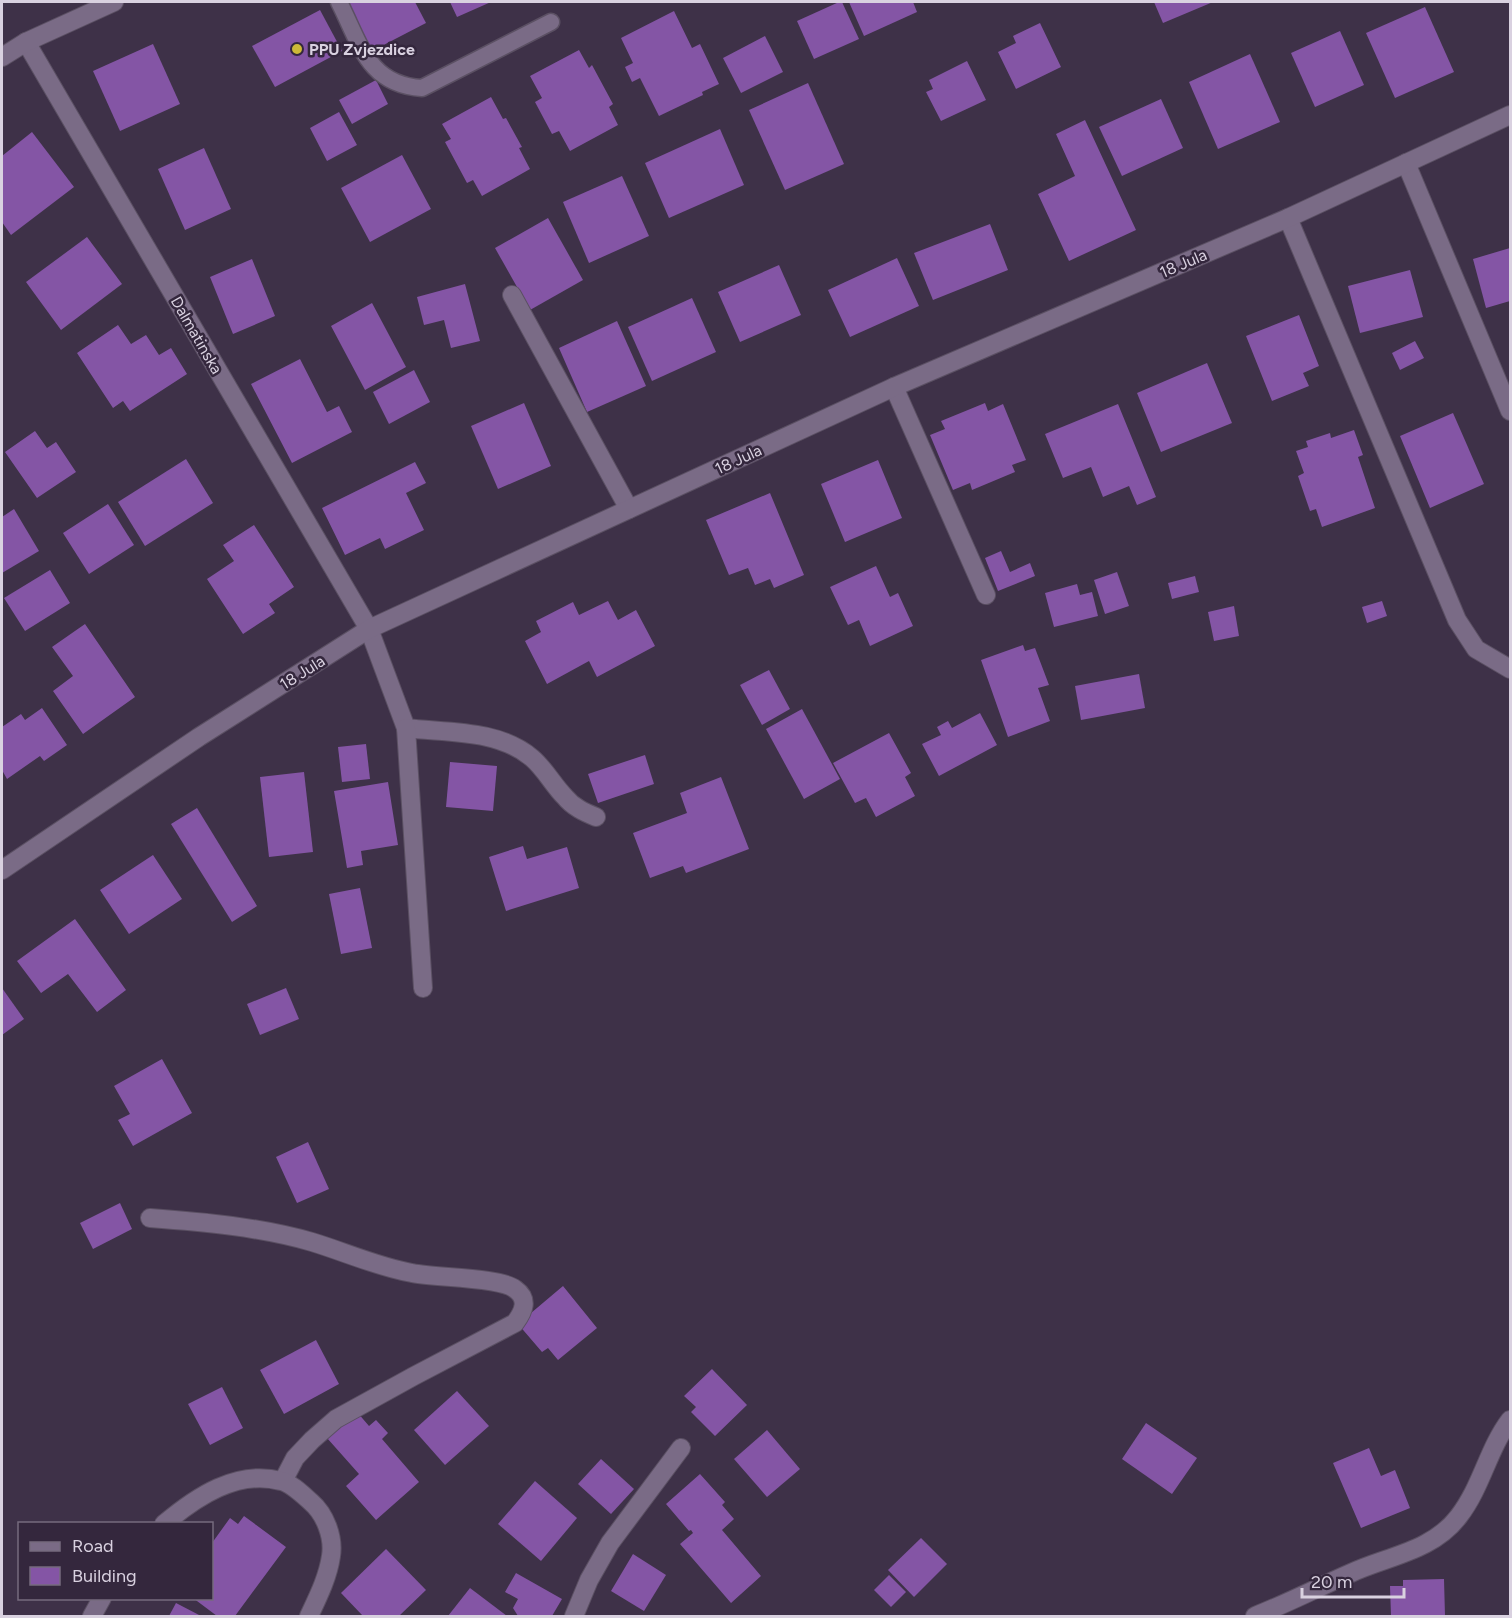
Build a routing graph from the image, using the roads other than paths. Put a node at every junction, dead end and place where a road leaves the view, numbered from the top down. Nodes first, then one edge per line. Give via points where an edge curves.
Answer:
1 (114, 2) edge
2 (339, 2) edge
3 (551, 22) dead end
4 (26, 42) junction
5 (2, 57) edge
6 (1510, 115) edge
7 (1406, 163) junction
8 (1288, 218) junction
9 (512, 295) dead end
10 (894, 387) junction
11 (1510, 411) edge
12 (629, 509) junction
13 (986, 595) dead end
14 (369, 629) junction
15 (1510, 669) edge
16 (406, 728) junction
17 (596, 818) dead end
18 (2, 870) edge
19 (423, 988) dead end
20 (150, 1218) dead end
21 (1510, 1419) edge
22 (681, 1448) dead end
23 (283, 1481) junction
24 (166, 1522) edge
25 (101, 1600) edge
26 (92, 1617) edge
27 (309, 1617) edge
28 (574, 1617) edge
29 (1255, 1617) edge

1 - 4 street
2 - 3 lane via 372,65 394,83 408,87 422,88
4 - 5 street
4 - 14 street, Dalmatinska
6 - 7 street, 18 Jula
7 - 8 street, 18 Jula
7 - 11 street
8 - 10 street, 18 Jula
8 - 15 street via 1456,620 1476,649
9 - 12 street
10 - 12 street, 18 Jula
10 - 13 street
12 - 14 street, 18 Jula
14 - 16 street, Dalmatinska
14 - 18 street, 18 Jula via 199,737
16 - 17 street via 482,736 506,743 531,757 564,797
16 - 19 street, Dalmatinska
20 - 23 street via 241,1228 310,1242 410,1273 499,1282 521,1294 525,1302 523,1313 515,1323 336,1419 295,1458
21 - 29 street via 1498,1437 1475,1492 1458,1518 1440,1535 1416,1550 1353,1572
22 - 28 street via 610,1543
23 - 24 street via 259,1478 228,1483 187,1504
23 - 27 street via 319,1509 329,1530 332,1555
25 - 26 street

